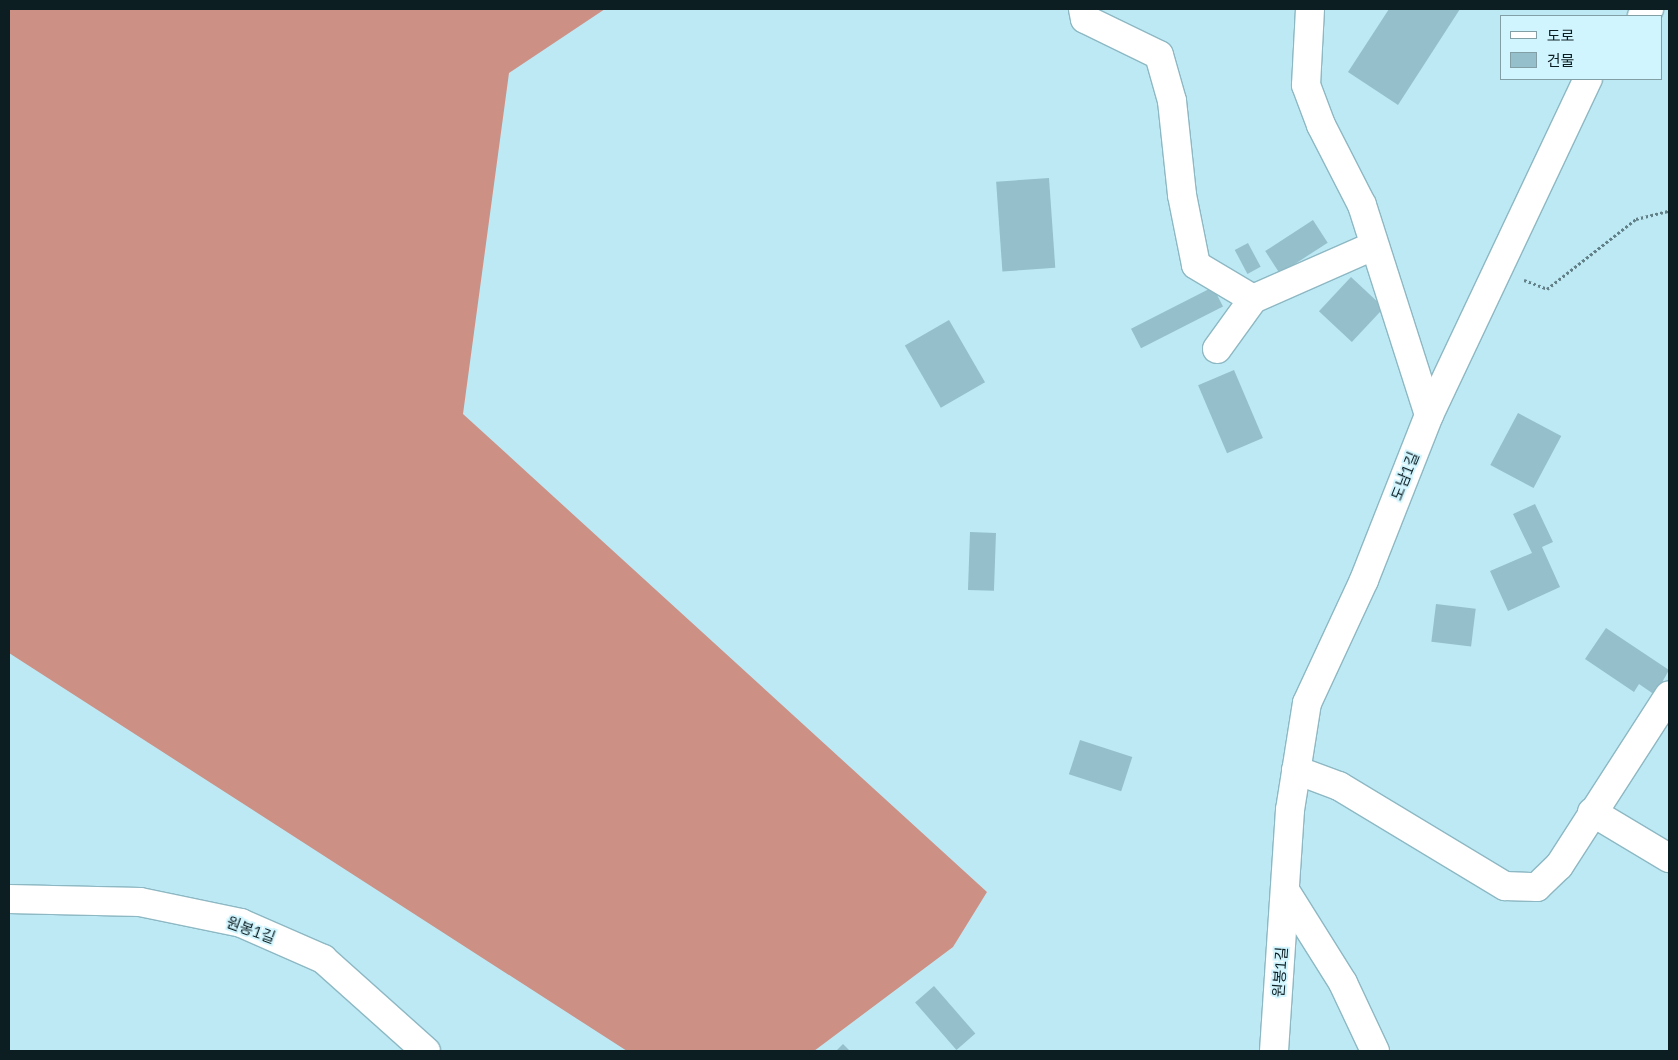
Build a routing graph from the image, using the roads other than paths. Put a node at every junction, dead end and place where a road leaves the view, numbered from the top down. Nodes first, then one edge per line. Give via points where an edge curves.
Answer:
1 (1083, 9) edge
2 (1310, 9) edge
3 (1588, 80) edge
4 (1373, 246) junction
5 (1253, 299) junction
6 (1217, 349) dead end
7 (1429, 415) junction
8 (1669, 695) edge
9 (1296, 770) junction
10 (1592, 812) junction
11 (1669, 858) edge
12 (1286, 892) junction
13 (9, 898) edge
14 (426, 1051) edge
15 (1274, 1051) edge
16 (1375, 1051) edge

1 - 5 street via 1085,19 1158,55 1172,101 1182,195 1196,265
2 - 4 street via 1306,85 1321,125 1362,205
3 - 7 street, 도남1길
4 - 5 street
4 - 7 street
5 - 6 street
7 - 9 street, 도남1길 via 1364,580 1307,703
8 - 10 street
9 - 10 street via 1338,786 1505,886 1537,887 1559,866
9 - 12 street, 도남1길
10 - 11 street
12 - 15 street, 원봉1길
12 - 16 street via 1343,983
13 - 14 street, 원봉1길 via 140,902 241,923 323,960

